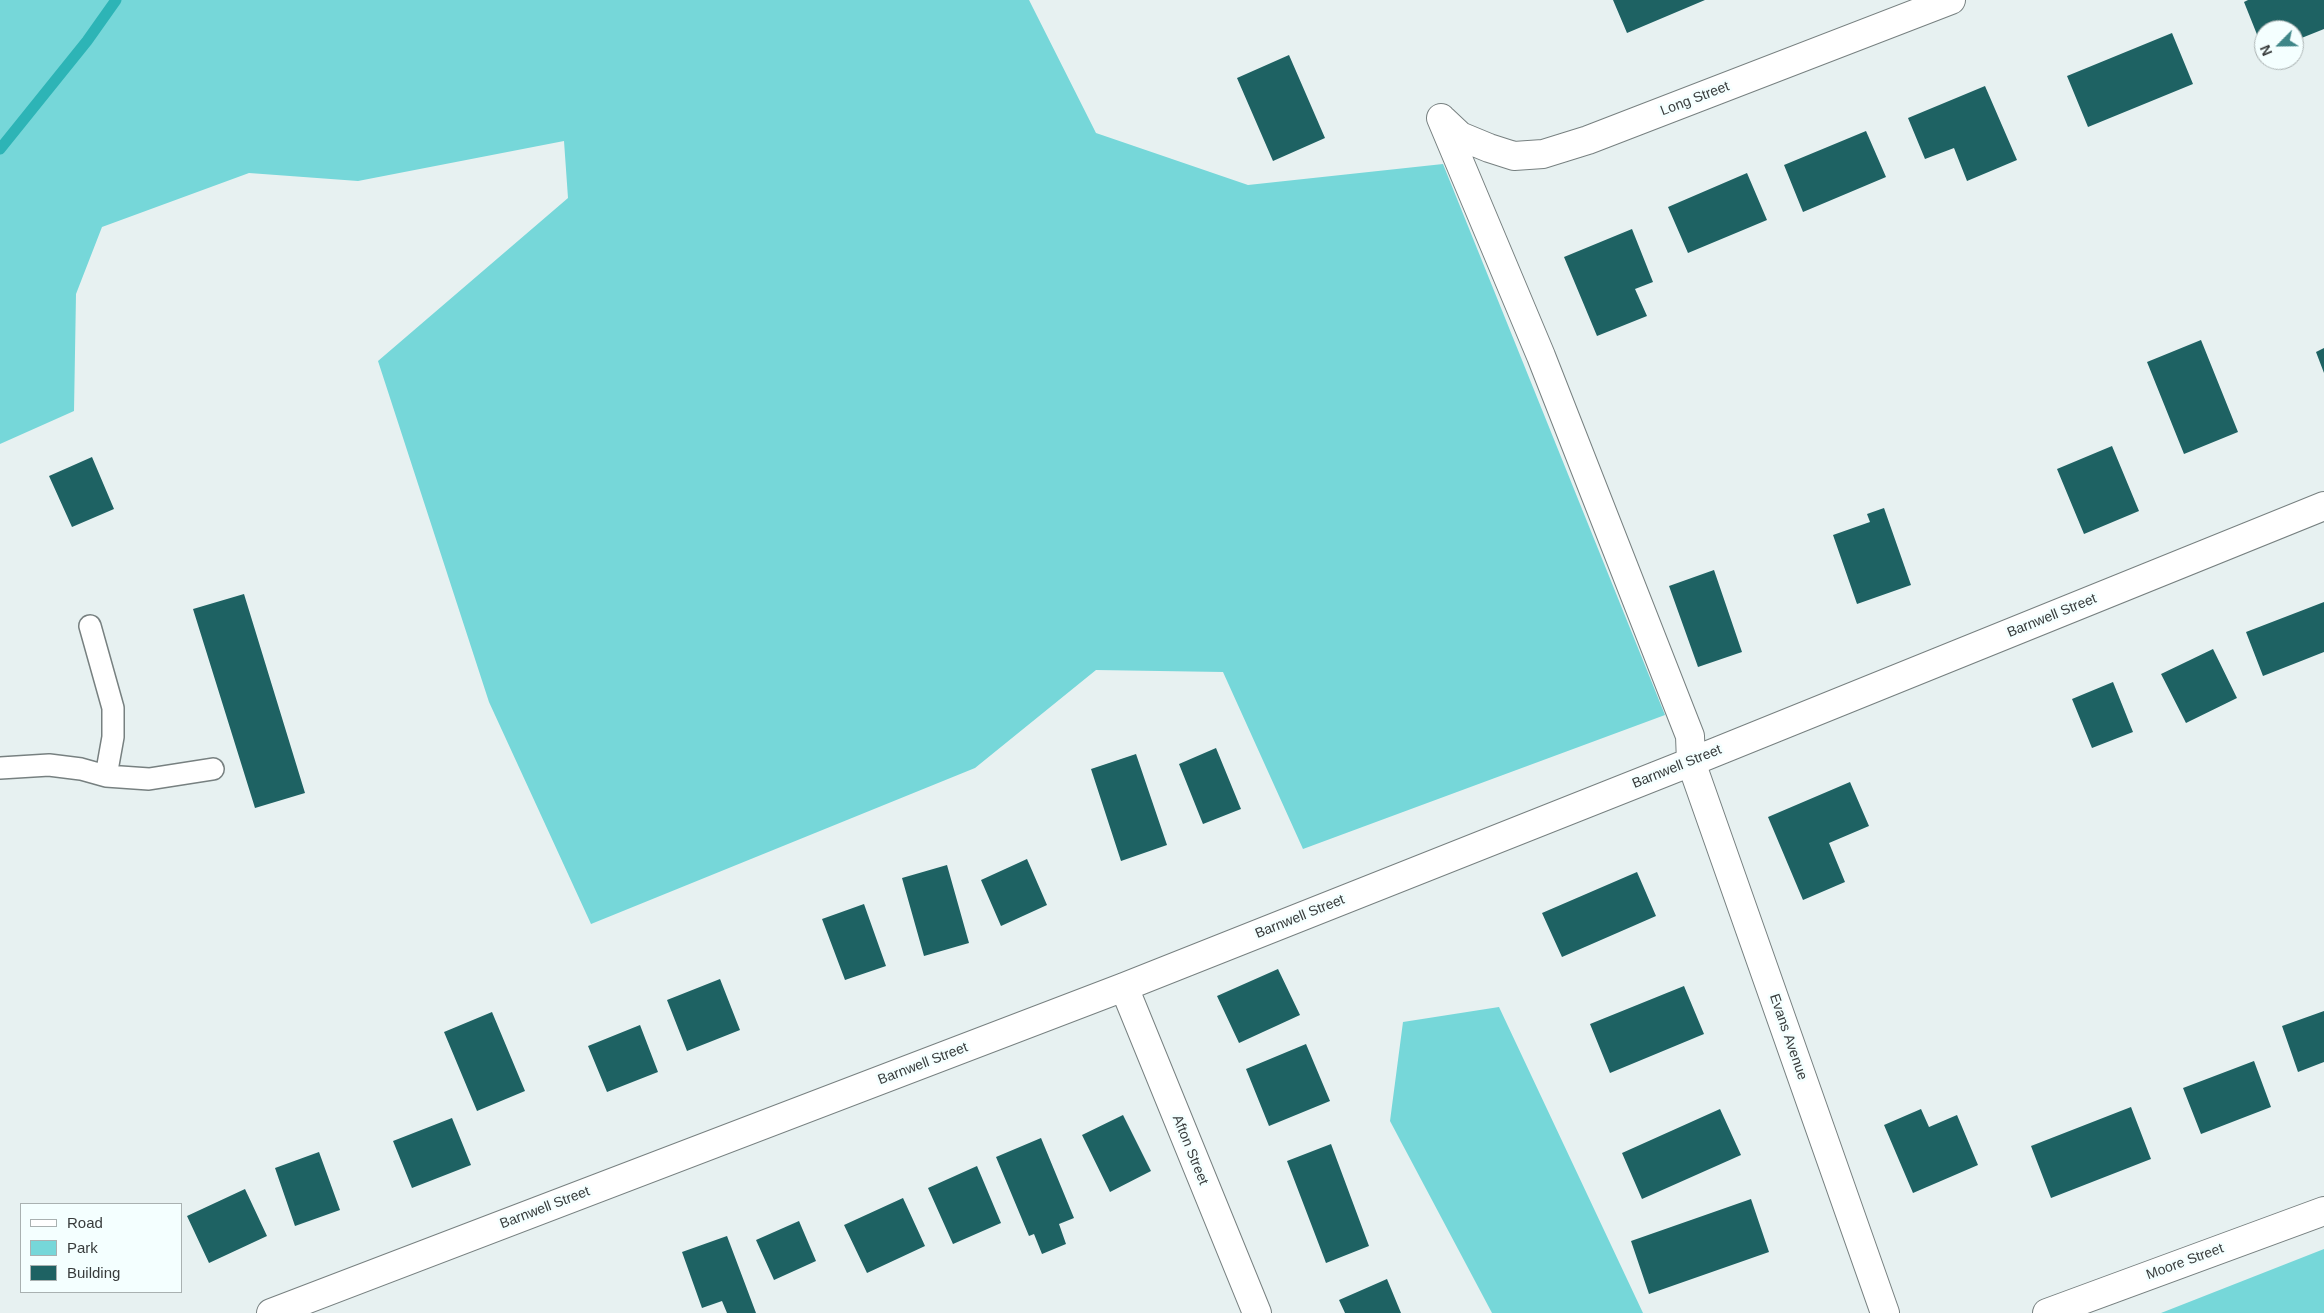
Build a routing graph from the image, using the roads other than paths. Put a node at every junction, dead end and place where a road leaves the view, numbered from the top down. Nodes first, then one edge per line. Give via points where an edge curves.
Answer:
1 (1951, 0) edge
2 (1441, 118) joint
3 (2324, 506) edge
4 (90, 626) dead end
5 (1691, 762) junction
6 (0, 768) edge
7 (213, 769) dead end
8 (106, 776) junction
9 (1124, 987) junction
10 (2324, 1211) edge
11 (271, 1313) edge
12 (1257, 1313) edge
13 (1885, 1313) edge
14 (2047, 1313) edge

1 - 2 street, Long Street via 1588,140 1543,154 1514,156 1489,148 1460,136
2 - 5 street, Evans Avenue via 1541,356 1690,736
3 - 5 street, Barnwell Street
4 - 8 lane via 113,708 113,737
5 - 9 street, Barnwell Street
5 - 13 street, Evans Avenue
6 - 8 lane via 49,765
7 - 8 lane via 149,779
9 - 11 street, Barnwell Street
9 - 12 street, Afton Street
10 - 14 street, Moore Street

